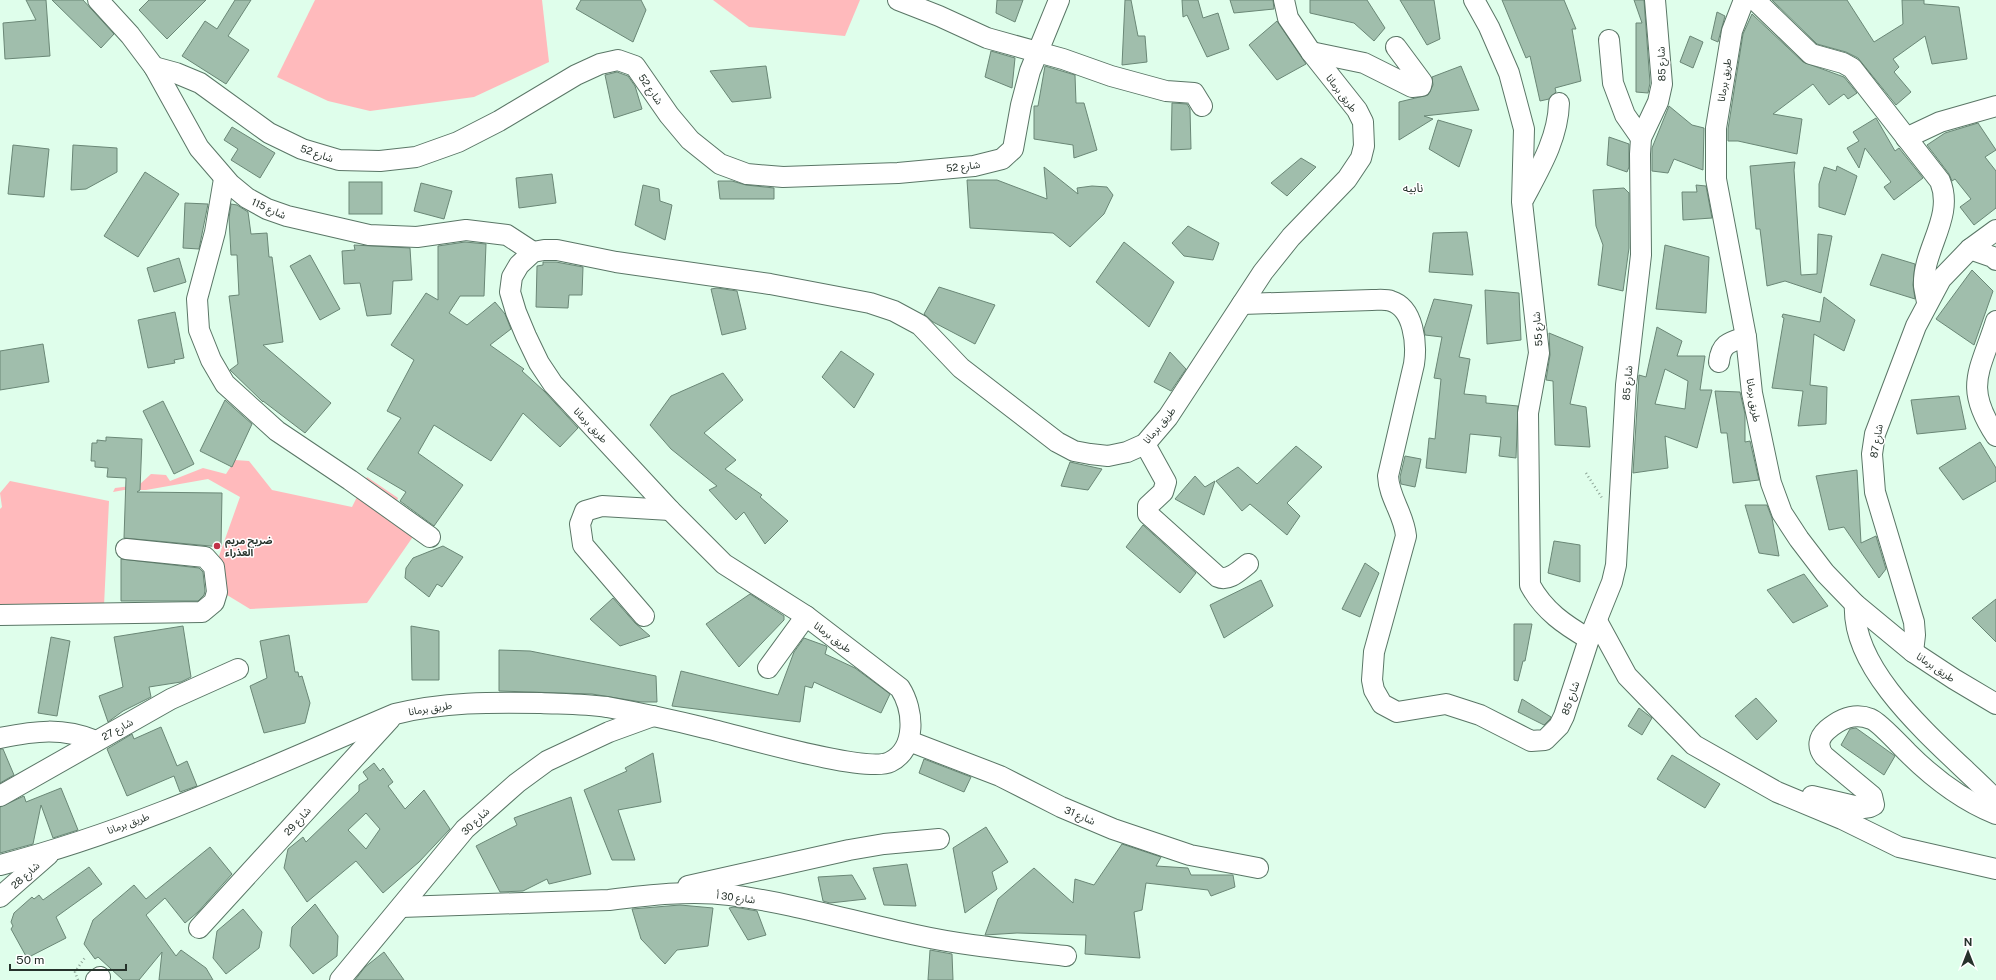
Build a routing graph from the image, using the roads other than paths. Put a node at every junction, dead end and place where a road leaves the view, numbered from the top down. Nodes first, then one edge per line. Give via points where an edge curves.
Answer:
1 (898, 0) edge
2 (1059, 0) edge
3 (1284, 0) edge
4 (1474, 0) edge
5 (1655, 0) edge
6 (1744, 0) edge
7 (1755, 0) edge
8 (110, 4) edge
9 (1609, 40) dead end
10 (1396, 47) dead end
11 (1038, 52) junction
12 (1311, 52) junction
13 (154, 67) junction
14 (1559, 103) dead end
15 (1202, 106) dead end
16 (1996, 106) edge
17 (1641, 138) junction
18 (1906, 138) junction
19 (224, 178) junction
20 (1522, 202) junction
21 (1996, 230) edge
22 (1970, 249) junction
23 (533, 252) junction
24 (1996, 260) edge
25 (1927, 302) junction
26 (1242, 304) junction
27 (1996, 322) edge
28 (1746, 337) junction
29 (1719, 362) dead end
30 (1996, 436) edge
31 (1145, 444) junction
32 (670, 510) junction
33 (430, 537) dead end
34 (126, 549) dead end
35 (1248, 564) dead end
36 (1855, 604) junction
37 (0, 615) edge
38 (644, 616) dead end
39 (806, 616) junction
40 (1593, 630) junction
41 (1913, 652) junction
42 (768, 668) dead end
43 (238, 669) dead end
44 (1996, 704) edge
45 (394, 714) junction
46 (653, 716) junction
47 (0, 738) edge
48 (96, 741) junction
49 (909, 741) junction
50 (1777, 792) junction
51 (0, 796) edge
52 (1996, 800) edge
53 (1996, 814) edge
54 (939, 839) dead end
55 (51, 852) junction
56 (0, 865) edge
57 (1258, 868) dead end
58 (1996, 869) edge
59 (643, 896) junction
60 (0, 897) edge
61 (401, 907) junction
62 (199, 928) dead end
63 (1066, 956) dead end
64 (340, 980) edge

1 - 11 street via 987,38
2 - 11 street, شارع 52
3 - 12 street, طريق برمانا via 1288,18
4 - 20 street, شارع 55 via 1500,51 1522,117
5 - 17 street, شارع 85 via 1662,84 1658,102
6 - 28 street, طريق برمانا via 1732,31 1715,148 1716,178 1722,215
7 - 18 street via 1811,54 1852,68
8 - 13 street, شارع 115
9 - 17 street via 1613,83 1625,115
10 - 12 street via 1422,82 1421,86 1412,87 1364,63
11 - 13 street, شارع 52 via 1023,98 1013,149 1002,159 974,166 898,173 783,177 747,174 720,164 690,140 635,66 618,60 600,64 576,75 458,142 416,157 380,161 339,160 302,149 269,133 200,83
11 - 15 street via 1166,91 1194,93
12 - 26 street, طريق برمانا via 1342,90 1363,122 1364,146 1361,158 1347,179 1291,237
13 - 19 street, شارع 115 via 199,148
14 - 20 street via 1559,121 1544,162
16 - 18 street via 1940,122
17 - 40 street, شارع 85 via 1641,255 1626,385 1616,565
18 - 25 street via 1940,181 1945,192 1944,211 1927,265 1924,286
19 - 23 street, شارع 115 via 247,198 287,216 369,235 417,237 466,230 507,235
19 - 33 street via 215,232 197,299 199,330 210,360 225,384 277,431
20 - 40 street, شارع 55 via 1539,353 1528,413 1530,585 1536,597 1551,614
21 - 22 street, شارع 87
22 - 24 street
22 - 25 street, شارع 87 via 1941,279
23 - 31 street, طريق برمانا via 557,250 616,262 770,284 870,303 894,311 920,325 961,368 1057,442 1074,451 1108,456 1127,452
23 - 32 street, طريق برمانا via 519,265 512,278 510,292 516,312 539,363 553,384
25 - 41 street, شارع 87 via 1884,408 1875,434 1872,454 1872,473 1878,506 1914,622
26 - 31 street, طريق برمانا via 1168,417
26 - 40 street, شارع 85 via 1391,301 1402,307 1414,333 1414,364 1388,476 1389,487 1402,517 1406,536 1374,652 1372,680 1382,704 1397,712 1446,704 1480,715 1531,741 1545,740 1559,726 1564,716
27 - 30 street via 1978,370 1976,386 1979,402
28 - 29 street via 1729,342 1723,348
28 - 36 street, طريق برمانا via 1759,433 1771,483 1782,513 1825,573
31 - 35 street via 1166,482 1164,492 1148,506 1148,514 1218,578 1228,578
32 - 38 street via 602,506 585,511 580,524 583,545
32 - 39 street, طريق برمانا via 724,564
34 - 37 street via 205,557 214,567 217,592 214,602 202,612
36 - 41 street, طريق برمانا
36 - 52 street via 1856,627 1862,643 1869,659 1898,703 1926,734
39 - 42 street
39 - 49 street, طريق برمانا via 900,688 909,711
40 - 50 street via 1627,676 1694,745
41 - 44 street, طريق برمانا
43 - 48 street, شارع 27 via 171,699
45 - 46 street, طريق برمانا via 443,705 485,702 584,705
45 - 55 street, طريق برمانا via 207,794
45 - 62 street, شارع 29
46 - 49 street, طريق برمانا via 833,759 874,766 890,762 904,751
46 - 61 street, شارع 30 via 609,732 547,761 517,783 464,829
47 - 48 street via 58,731 82,735
48 - 51 street, شارع 27
49 - 57 street, شارع 31 via 1000,776 1061,807 1113,829 1190,855
50 - 53 street via 1789,797 1815,797 1854,806 1872,806 1872,796 1824,756 1820,749 1822,734 1837,722 1852,716 1872,719 1932,776 1970,802
50 - 58 street via 1842,819 1899,847
54 - 59 street via 849,850
55 - 56 street, طريق برمانا
55 - 60 street, شارع 28
59 - 61 street, شارع 30 أ via 609,900
59 - 63 street, شارع 30 أ via 692,893 729,895 918,936
61 - 64 street, شارع 30

